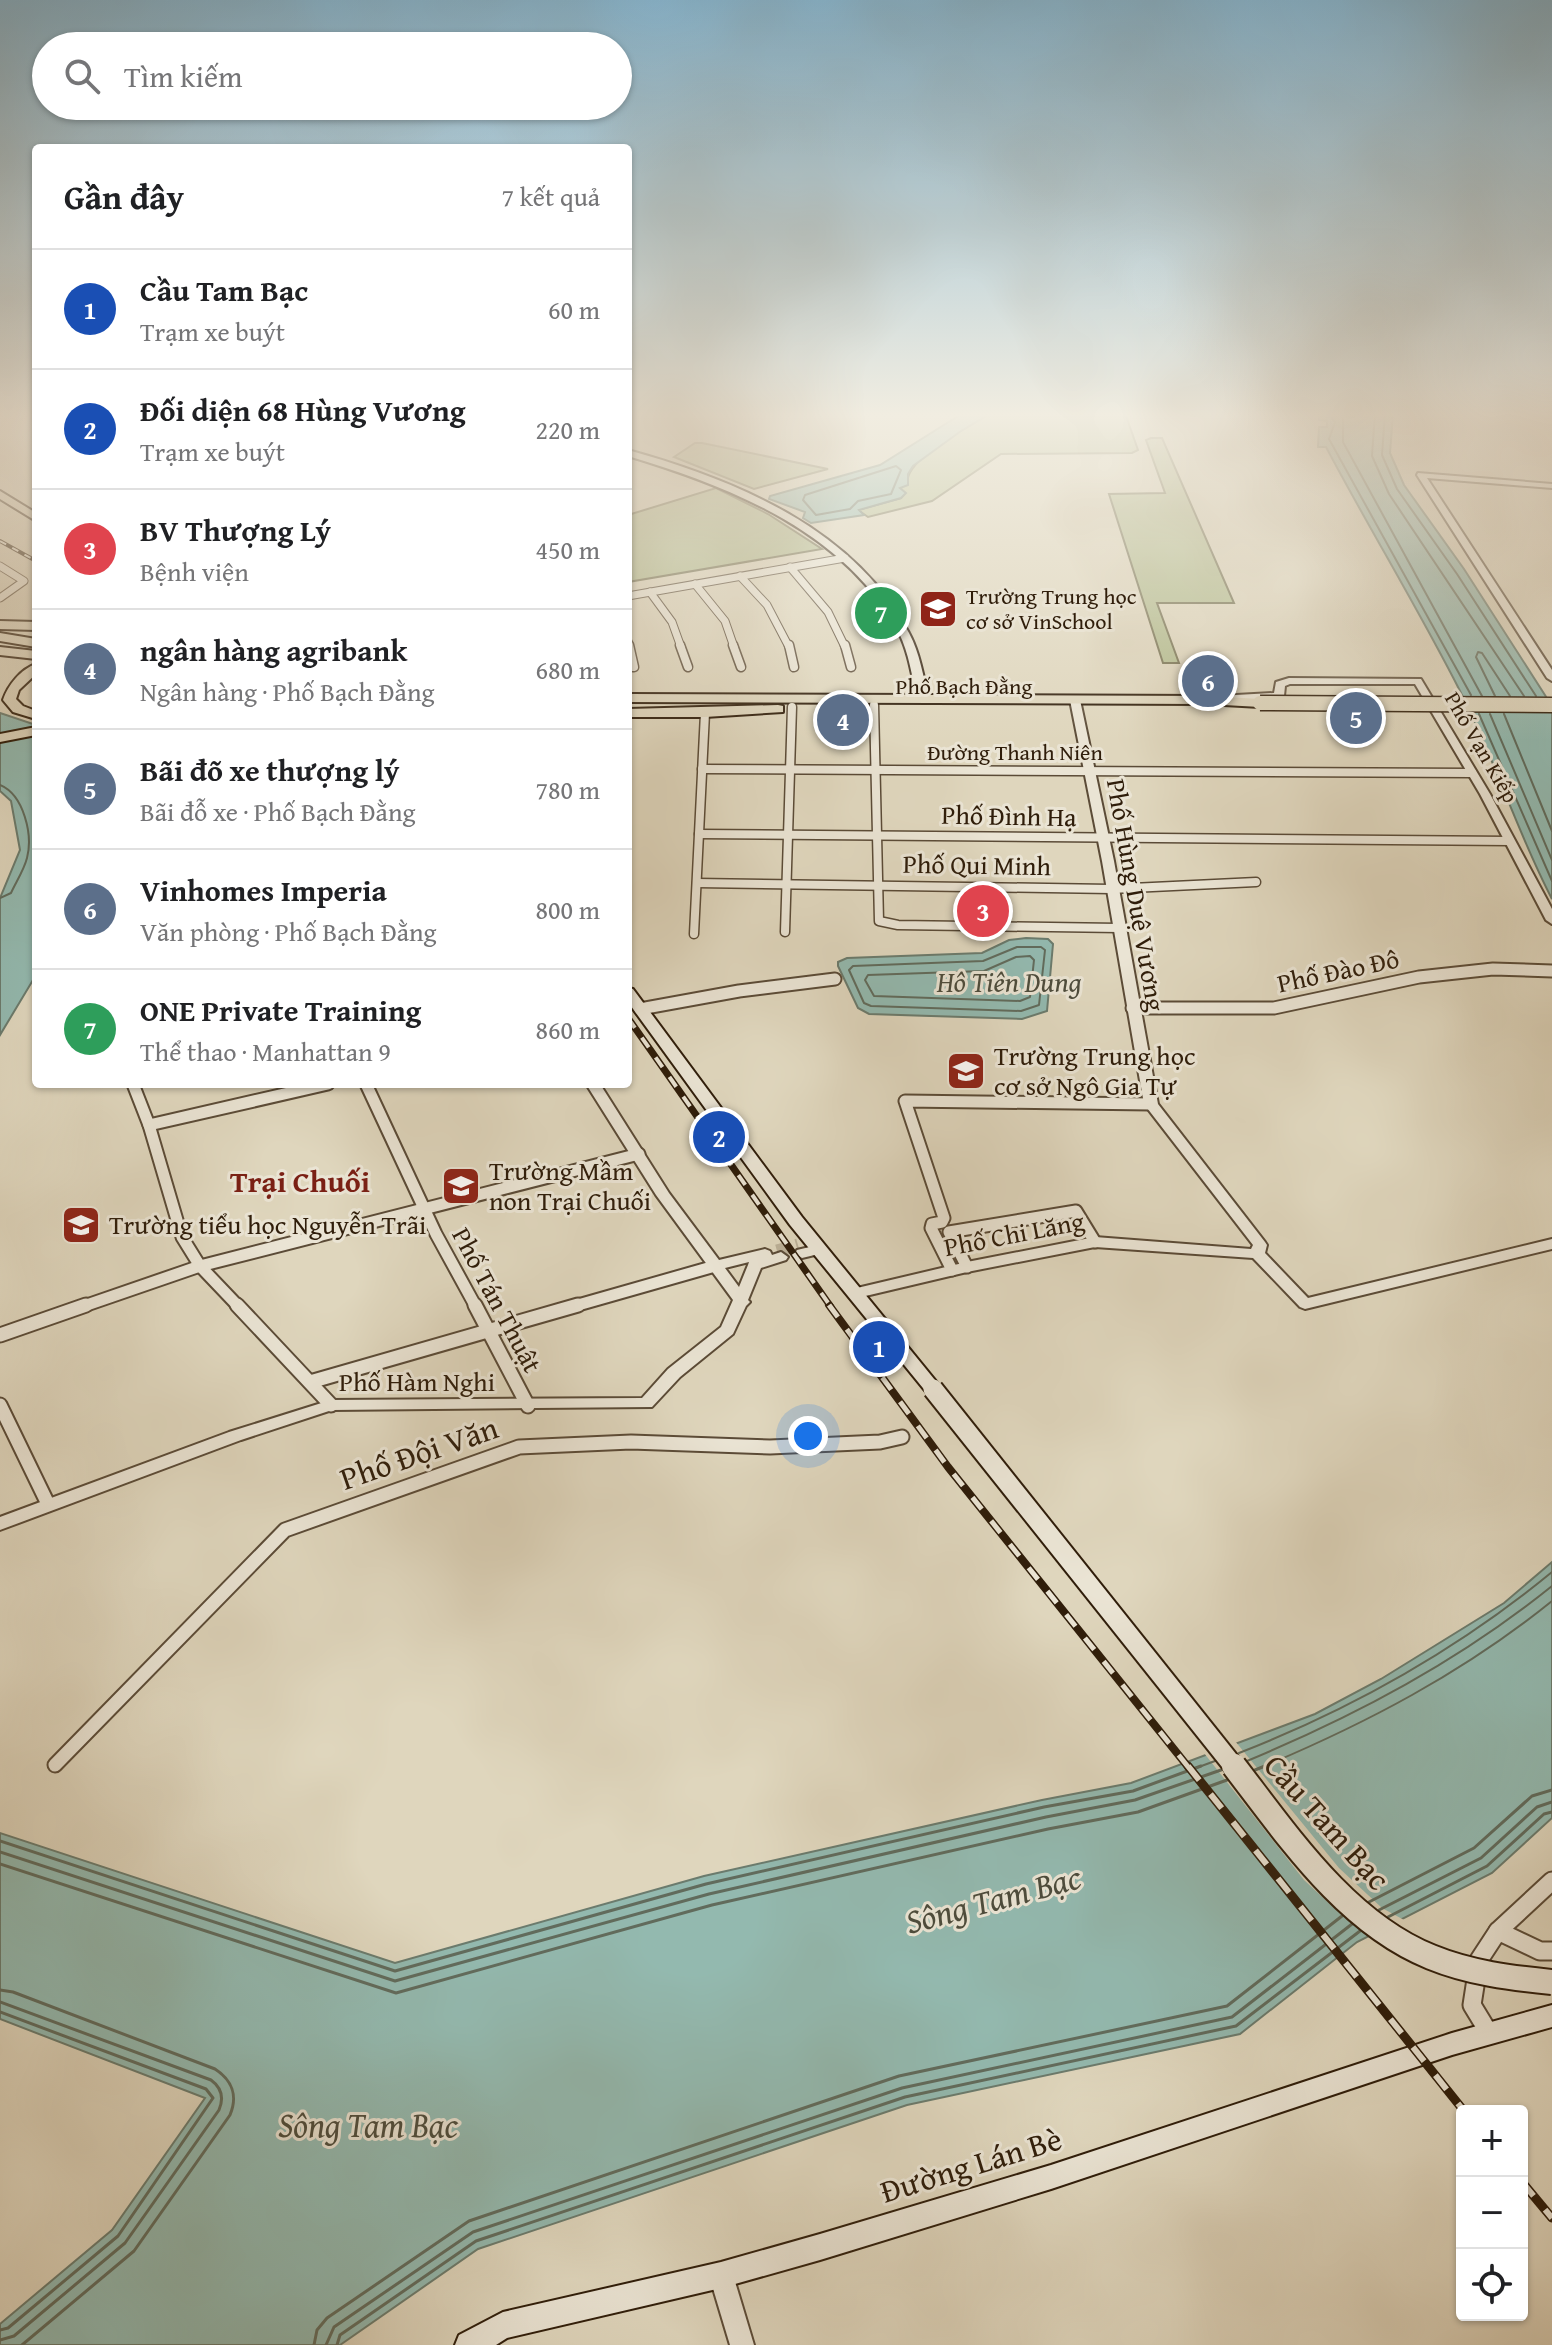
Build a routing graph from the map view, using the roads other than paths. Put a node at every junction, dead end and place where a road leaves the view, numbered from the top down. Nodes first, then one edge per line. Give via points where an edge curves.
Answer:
1 (791, 522) edge
2 (1452, 522) edge
3 (845, 558) junction
4 (0, 566) edge
5 (790, 567) junction
6 (740, 576) junction
7 (695, 584) junction
8 (650, 592) junction
9 (632, 595) edge
10 (0, 598) edge
11 (32, 626) edge
12 (0, 628) edge
13 (32, 636) edge
14 (1, 645) edge
15 (32, 646) edge
16 (632, 658) edge
17 (32, 661) edge
18 (32, 665) edge
19 (634, 667) dead end
20 (688, 667) dead end
21 (741, 667) dead end
22 (794, 667) dead end
23 (851, 667) dead end
24 (32, 668) edge
25 (1552, 678) edge
26 (0, 685) edge
27 (923, 698) junction
28 (1206, 700) junction
29 (1076, 703) junction
30 (1256, 703) junction
31 (632, 705) edge
32 (632, 705) edge
33 (632, 705) edge
34 (874, 705) junction
35 (1552, 705) edge
36 (792, 707) junction
37 (705, 713) junction
38 (32, 714) edge
39 (32, 732) edge
40 (0, 738) edge
41 (702, 769) junction
42 (790, 770) junction
43 (875, 770) junction
44 (1089, 770) junction
45 (1472, 773) junction
46 (699, 834) junction
47 (788, 835) junction
48 (877, 836) junction
49 (1103, 839) junction
50 (1510, 841) junction
51 (1256, 882) dead end
52 (697, 883) junction
53 (786, 884) junction
54 (878, 885) junction
55 (1111, 889) junction
56 (1552, 920) edge
57 (1119, 928) junction
58 (785, 932) dead end
59 (694, 934) dead end
60 (1552, 971) edge
61 (835, 979) dead end
62 (632, 998) edge
63 (1132, 1008) junction
64 (640, 1009) junction
65 (135, 1088) edge
66 (311, 1088) edge
67 (368, 1088) edge
68 (596, 1088) edge
69 (1151, 1104) junction
70 (149, 1125) junction
71 (639, 1154) junction
72 (424, 1208) junction
73 (1095, 1242) junction
74 (1552, 1244) edge
75 (1257, 1254) junction
76 (200, 1266) junction
77 (715, 1266) junction
78 (959, 1268) junction
79 (857, 1293) junction
80 (742, 1302) junction
81 (488, 1329) junction
82 (0, 1335) edge
83 (310, 1382) junction
84 (0, 1405) edge
85 (331, 1405) junction
86 (528, 1406) junction
87 (902, 1437) dead end
88 (48, 1504) junction
89 (0, 1524) edge
90 (55, 1765) dead end
91 (1552, 1881) edge
92 (1498, 1931) junction
93 (1552, 1951) edge
94 (1552, 1982) edge
95 (1552, 2016) edge
96 (1489, 2033) junction
97 (721, 2275) junction
98 (469, 2345) edge
99 (742, 2345) edge

1 - 3 main road
2 - 25 street
3 - 5 street
3 - 27 main road via 894,614 910,645
4 - 10 street via 24,581
5 - 6 street
5 - 23 street via 832,618
6 - 7 street
6 - 22 street via 780,625
7 - 8 street
7 - 21 street via 725,621
8 - 9 street
8 - 20 street via 672,622
11 - 12 main road
12 - 13 main road
14 - 15 main road
14 - 17 main road
16 - 19 street
18 - 26 main road
24 - 38 main road via 9,694 12,706
27 - 29 main road, Phố Bạch Đằng
27 - 31 main road, Phố Bạch Đằng
28 - 29 main road, Phố Bạch Đằng
28 - 30 main road, Phố Bạch Đằng
28 - 45 street, Phố Vạn Kiếp via 1279,696 1280,684 1289,681 1418,681
29 - 30 main road, Phố Bạch Đằng
29 - 34 main road, Phố Bạch Đằng
29 - 44 street, Phố Hùng Duệ Vương
30 - 35 main road, Phố Bạch Đằng, bridge
32 - 36 main road
33 - 37 main road, Phố Bạch Đằng
34 - 36 main road, Phố Bạch Đằng
34 - 43 street
36 - 37 main road, Phố Bạch Đằng
36 - 42 street
37 - 41 street
39 - 40 main road
41 - 42 street, Đường Thanh Niên
41 - 46 street
42 - 43 street, Đường Thanh Niên
42 - 47 street
43 - 44 street, Đường Thanh Niên
43 - 48 street
44 - 45 street, Đường Thanh Niên
44 - 49 street, Phố Hùng Duệ Vương
45 - 50 street, Phố Vạn Kiếp
46 - 47 street, Phố Đình Hạ
46 - 52 street
47 - 48 street, Phố Đình Hạ
47 - 53 street
48 - 49 street, Phố Đình Hạ
48 - 54 street
49 - 50 street, Phố Đình Hạ
49 - 55 street, Phố Hùng Duệ Vương
50 - 56 street, Phố Vạn Kiếp
51 - 55 street, Phố Qui Minh
52 - 53 street, Phố Qui Minh
52 - 59 street
53 - 54 street, Phố Qui Minh
53 - 58 street
54 - 55 street, Phố Qui Minh
54 - 57 street via 879,921 889,925
55 - 57 street, Phố Hùng Duệ Vương
57 - 63 street, Phố Hùng Duệ Vương
60 - 63 street, Phố Đào Đô via 1493,969 1419,977 1274,1008
61 - 64 street
62 - 64 main road, Cầu Tam Bạc
63 - 69 street, Phố Hùng Duệ Vương
64 - 79 main road, Cầu Tam Bạc via 808,1247
65 - 70 street
66 - 70 street
67 - 72 street, Phố Tán Thuật
68 - 71 street
69 - 75 street, Phố Hùng Duệ Vương via 1260,1245
69 - 78 street via 905,1101 944,1218 931,1228
70 - 76 street via 182,1237
71 - 72 street
71 - 77 street
72 - 76 street
72 - 81 street, Phố Tán Thuật
73 - 75 street, Phố Chi Lăng
73 - 78 street, Phố Chi Lăng
73 - 78 street via 1076,1211 949,1232
74 - 75 street via 1305,1304
76 - 82 street
76 - 83 street
77 - 80 street
77 - 80 street, Phố Hàm Nghi via 779,1254 755,1265
77 - 81 street
78 - 79 street, Phố Chi Lăng
79 - 94 main road, Cầu Tam Bạc, bridge via 1289,1834 1354,1906 1392,1937 1445,1963 1488,1976
80 - 86 street, Phố Hàm Nghi via 728,1330 646,1403
81 - 83 street
81 - 86 street, Phố Tán Thuật
83 - 85 street
84 - 88 street
85 - 86 street, Phố Hàm Nghi
85 - 88 street, Phố Hàm Nghi
87 - 90 street, Phố Đội Văn via 770,1447 631,1442 519,1447 285,1530
88 - 89 street, Phố Hàm Nghi
91 - 92 street
92 - 93 street via 1540,1951
92 - 96 street via 1479,1960 1472,2005
95 - 96 main road, Đường Lán Bè
96 - 97 main road, Đường Lán Bè via 1051,2177
97 - 98 main road, Đường Lán Bè via 503,2326
97 - 99 street

